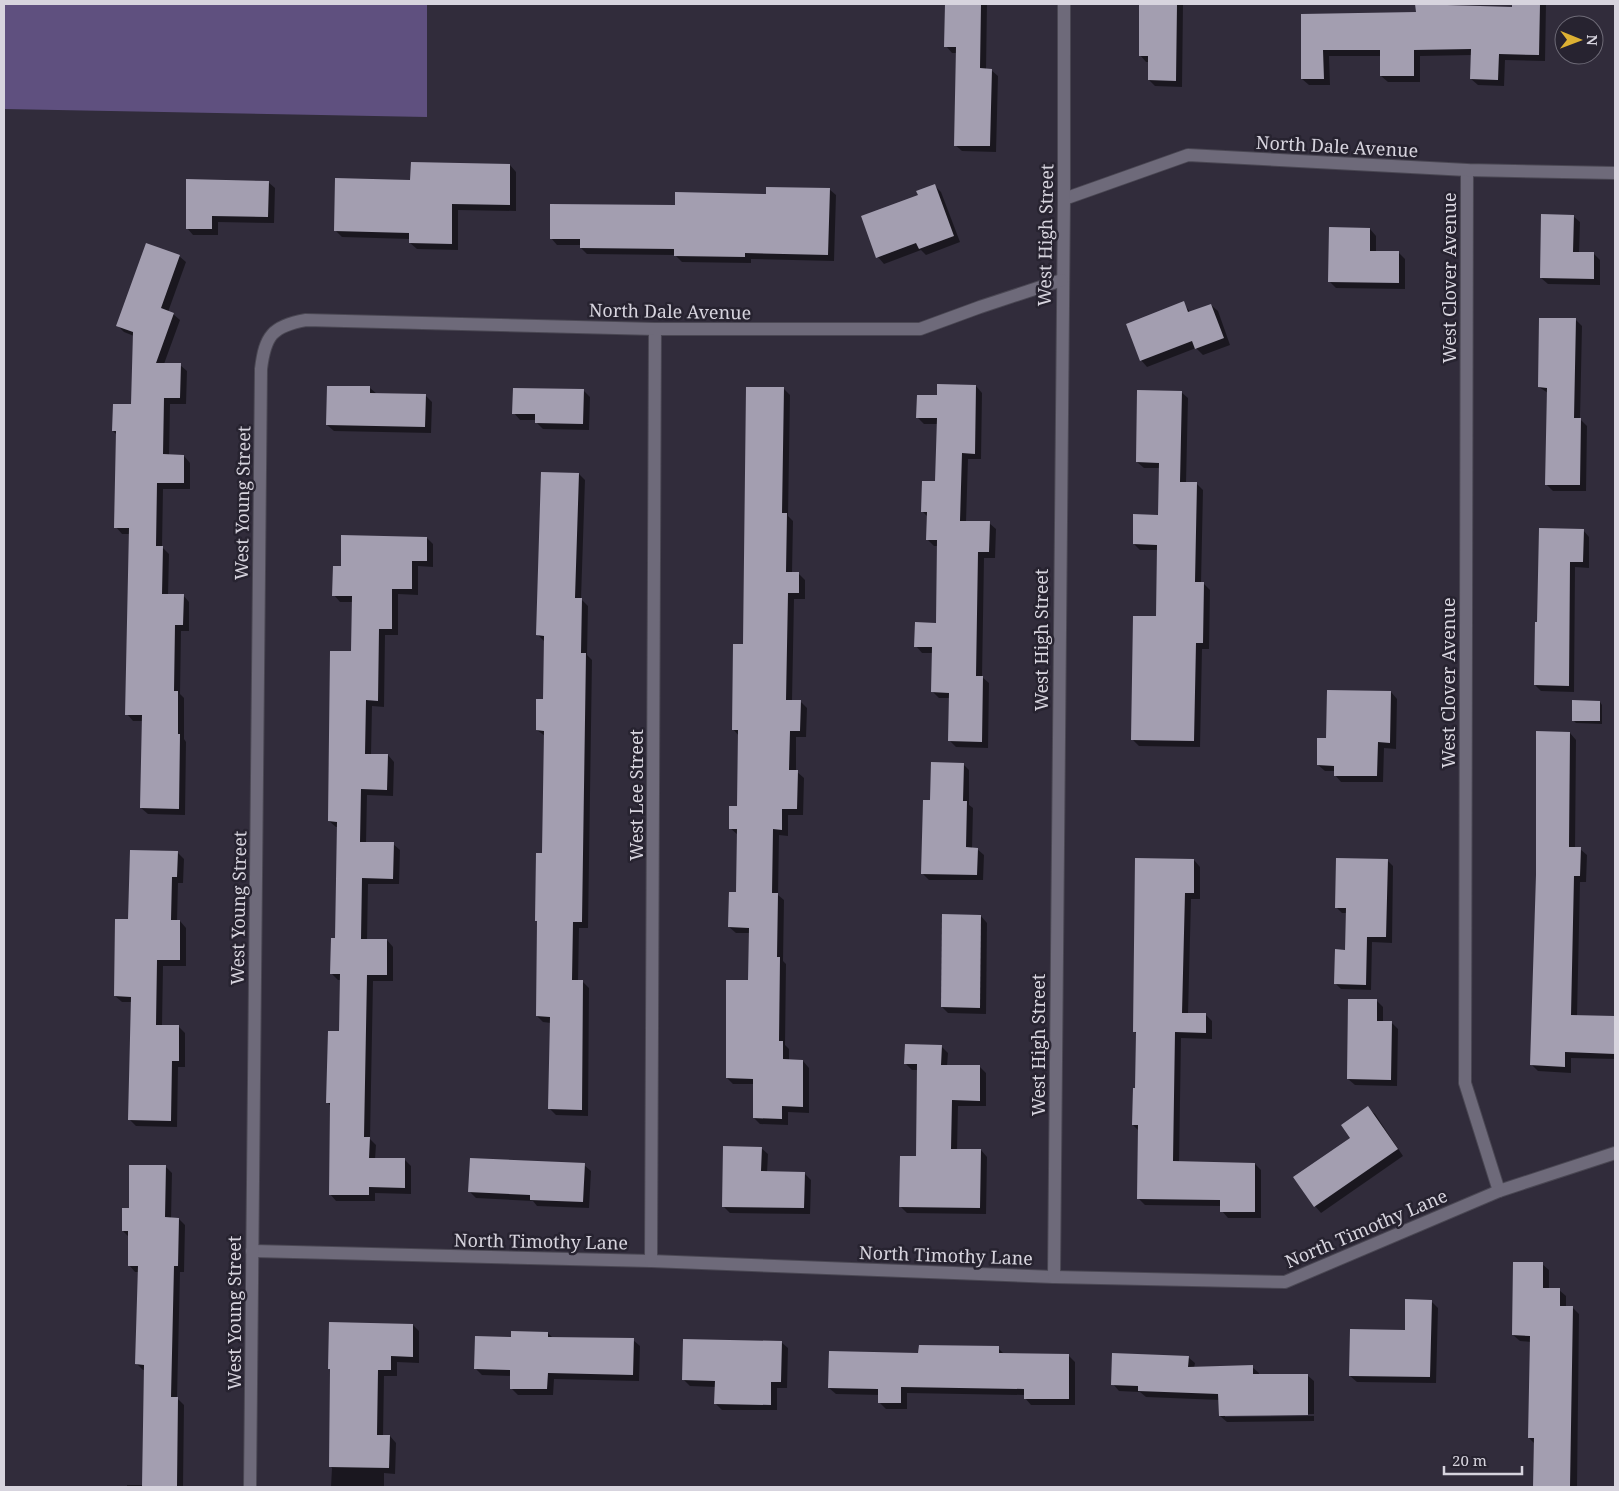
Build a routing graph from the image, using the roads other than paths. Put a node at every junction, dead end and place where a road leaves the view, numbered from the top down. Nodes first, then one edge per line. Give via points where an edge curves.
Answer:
1 (1064, 4) edge
2 (1467, 170) junction
3 (1615, 173) edge
4 (1064, 199) junction
5 (1062, 280) junction
6 (655, 329) junction
7 (273, 332) joint
8 (1615, 1153) edge
9 (1499, 1191) junction
10 (252, 1251) junction
11 (651, 1261) junction
12 (1054, 1277) junction
13 (250, 1487) edge

1 - 4 street, West High Street
2 - 3 street, North Dale Avenue
2 - 4 street, North Dale Avenue via 1188,155
2 - 9 street, West Clover Avenue via 1464,1083
4 - 5 street, West High Street
5 - 6 street, North Dale Avenue via 920,329
5 - 12 street, West High Street
6 - 7 street, North Dale Avenue via 306,320 289,323
6 - 11 street, West Lee Street
7 - 10 street, West Young Street via 264,348 261,369
8 - 9 street, North Timothy Lane
9 - 12 street, North Timothy Lane via 1285,1282
10 - 11 street, North Timothy Lane
10 - 13 street, West Young Street
11 - 12 street, North Timothy Lane

